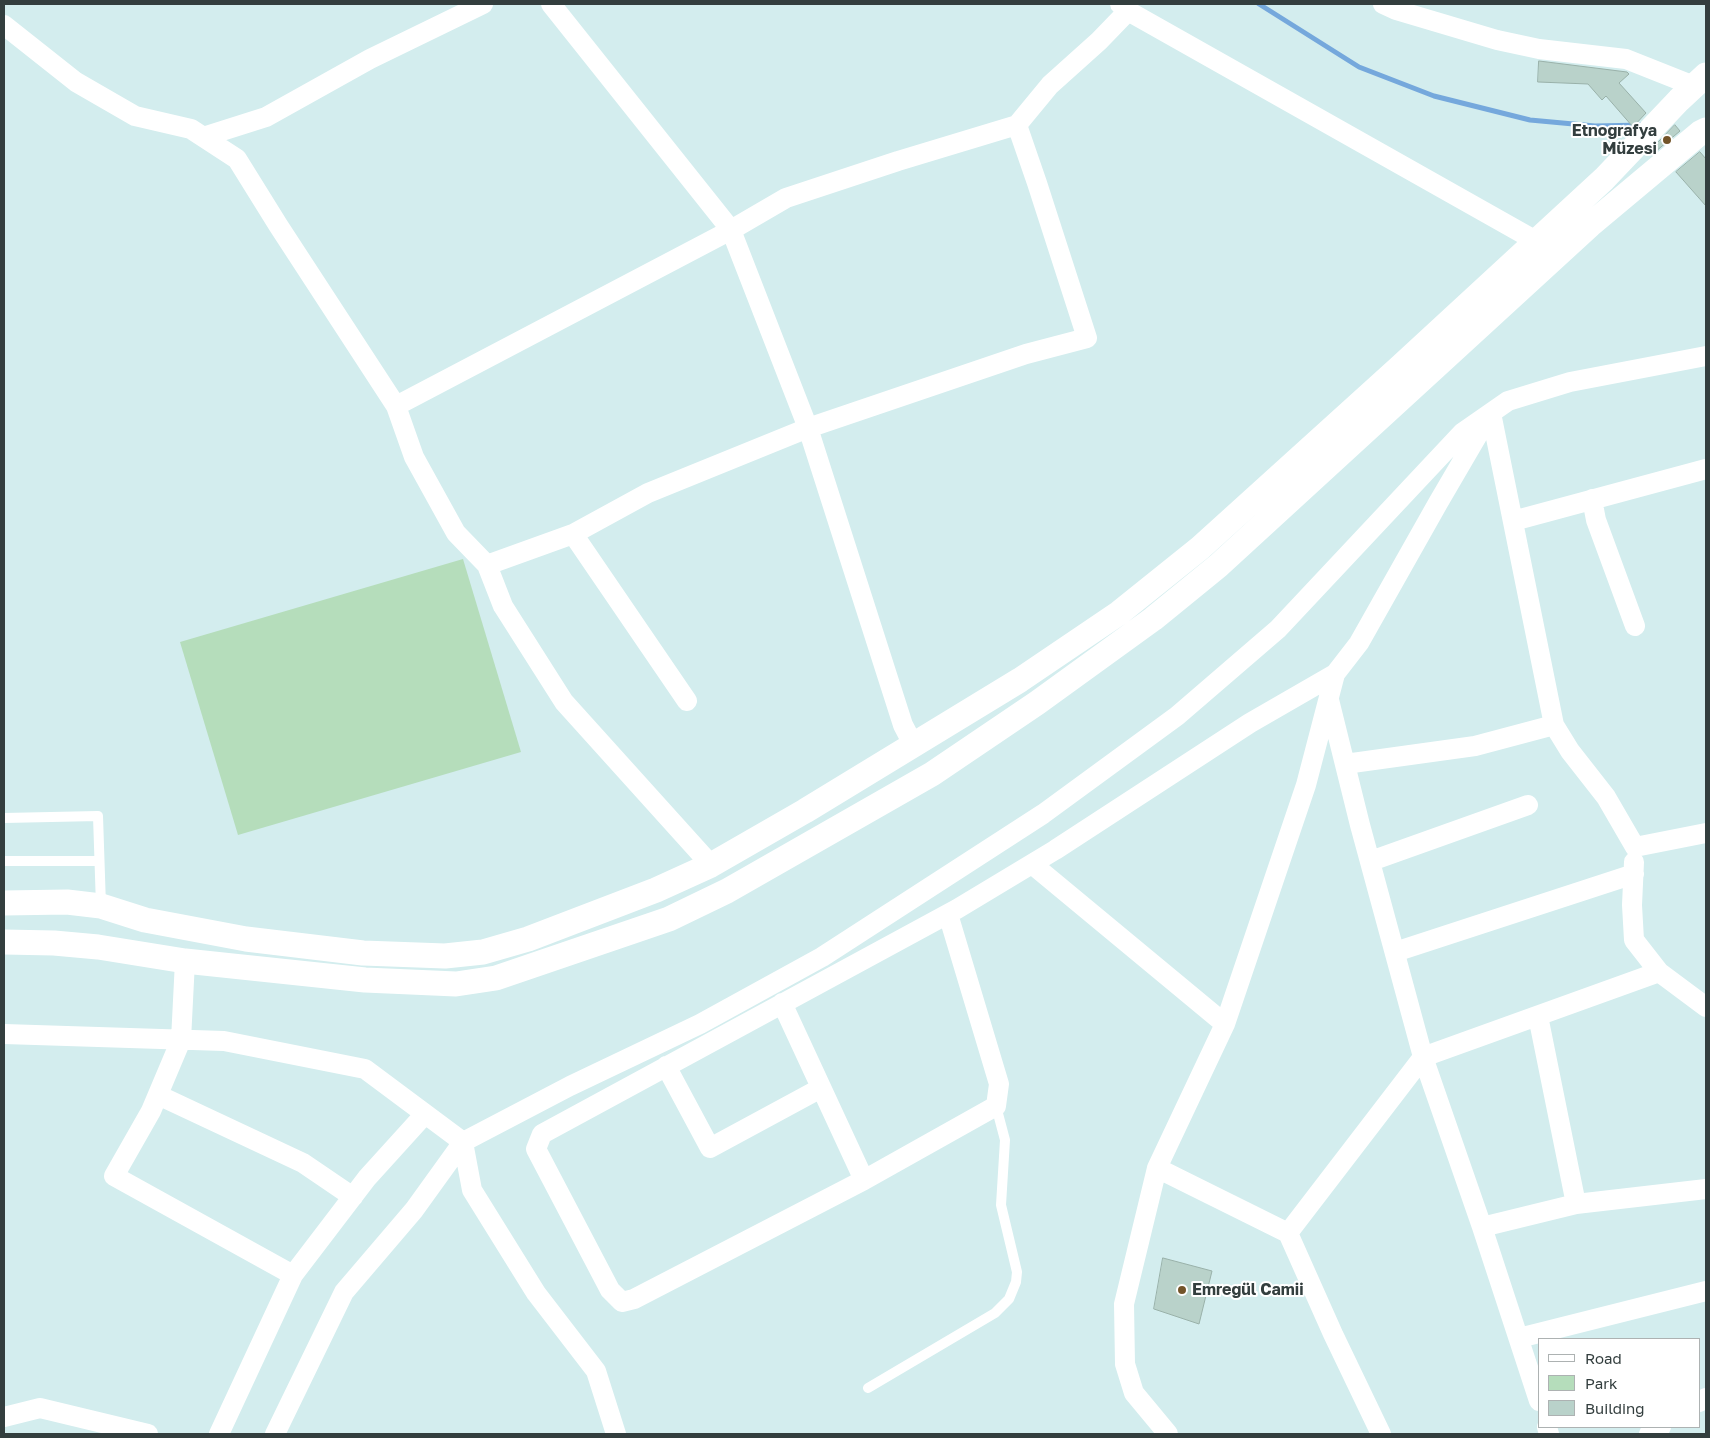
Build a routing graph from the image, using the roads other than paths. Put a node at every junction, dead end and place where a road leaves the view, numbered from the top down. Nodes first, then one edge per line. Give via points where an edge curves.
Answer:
1 (483, 4) edge
2 (551, 4) edge
3 (1384, 4) edge
4 (1124, 7) edge
5 (4, 25) edge
6 (1700, 80) edge
7 (1017, 125) junction
8 (1706, 130) edge
9 (204, 137) junction
10 (732, 230) junction
11 (1536, 241) junction
12 (1706, 356) edge
13 (396, 406) junction
14 (1491, 414) junction
15 (808, 428) junction
16 (1706, 469) edge
17 (1592, 499) junction
18 (1513, 521) junction
19 (573, 534) junction
20 (487, 565) junction
21 (1635, 626) dead end
22 (1335, 674) junction
23 (1329, 698) junction
24 (687, 701) dead end
25 (1554, 725) junction
26 (914, 746) junction
27 (1345, 764) junction
28 (1528, 805) dead end
29 (4, 818) edge
30 (1706, 833) edge
31 (1635, 847) junction
32 (4, 861) edge
33 (98, 861) junction
34 (1371, 861) junction
35 (1032, 864) junction
36 (712, 865) junction
37 (1634, 874) junction
38 (726, 891) junction
39 (4, 903) edge
40 (101, 906) junction
41 (948, 914) junction
42 (4, 942) edge
43 (98, 947) junction
44 (1395, 952) junction
45 (184, 969) junction
46 (1659, 972) junction
47 (782, 1003) junction
48 (1706, 1007) edge
49 (1538, 1016) junction
50 (1225, 1024) junction
51 (4, 1034) edge
52 (182, 1040) junction
53 (1423, 1056) junction
54 (666, 1066) junction
55 (821, 1088) junction
56 (158, 1095) junction
57 (996, 1106) junction
58 (425, 1114) junction
59 (463, 1142) junction
60 (1157, 1168) junction
61 (864, 1180) junction
62 (1706, 1189) edge
63 (353, 1196) junction
64 (1576, 1204) junction
65 (1482, 1226) junction
66 (1288, 1233) junction
67 (293, 1275) junction
68 (1706, 1291) edge
69 (1519, 1338) junction
70 (868, 1388) dead end
71 (1538, 1398) edge
72 (4, 1417) edge
73 (148, 1434) edge
74 (219, 1434) edge
75 (275, 1434) edge
76 (616, 1434) edge
77 (1168, 1434) edge
78 (1381, 1434) edge

1 - 9 street via 370,60 266,117
2 - 10 street
3 - 6 street via 1497,40 1539,49 1626,59
4 - 7 street via 1099,41 1050,85
4 - 11 street
5 - 9 street via 76,82 135,116 191,129
6 - 11 street via 1604,179
7 - 10 street via 786,198
7 - 15 street via 1087,338 1026,354
8 - 38 street via 1590,225 1218,566 1153,619 932,774
9 - 13 street via 237,159
10 - 13 street
10 - 15 street
11 - 26 street via 1200,548 1119,612 1053,658
12 - 14 street via 1570,382 1508,401
13 - 20 street via 414,457 456,534
14 - 18 street
14 - 22 street via 1359,643
14 - 59 street via 1462,433 1278,630 1177,716 1043,814 822,957 700,1024
15 - 19 street via 648,493
15 - 26 street via 903,725
16 - 17 street
17 - 18 street
17 - 21 street via 1596,520
18 - 25 street
19 - 20 street
19 - 24 street
20 - 36 street via 503,606 564,702
22 - 23 street
22 - 35 street via 1250,723
23 - 27 street
23 - 50 street via 1306,785
25 - 27 street via 1475,746
25 - 31 street via 1606,797
26 - 36 street
27 - 34 street
28 - 34 street
29 - 33 lane via 98,816
30 - 31 street
31 - 37 street
32 - 33 lane
33 - 40 lane
34 - 44 street
35 - 41 street
35 - 50 street
36 - 38 street
36 - 40 street via 528,939 483,952 445,956 363,953 246,940 145,920
37 - 44 street
37 - 46 street via 1634,940
38 - 45 street via 660,922 496,978 456,984
39 - 40 street via 67,902
40 - 43 street
41 - 47 street
41 - 57 street via 999,1084
42 - 43 street
43 - 45 street
44 - 53 street
45 - 52 street
46 - 48 street
46 - 49 street
47 - 54 street
47 - 55 street
49 - 53 street
49 - 64 street
50 - 60 street
51 - 52 street
52 - 56 street
52 - 58 street via 224,1041 365,1069
53 - 65 street
53 - 66 street
54 - 55 street via 710,1148
54 - 61 street via 542,1134 536,1149 610,1290 622,1302 634,1299
55 - 61 street
56 - 63 street via 303,1163
56 - 67 street via 114,1176
57 - 61 street
57 - 70 lane via 1005,1140 1001,1205 1016,1262 1013,1291 995,1313
58 - 59 street
58 - 63 street
59 - 75 street via 414,1210 344,1292
59 - 76 street via 472,1190 536,1294 596,1371
60 - 66 street
60 - 77 street via 1124,1304 1125,1364 1134,1393
62 - 64 street
63 - 67 street
64 - 65 street
65 - 69 street
66 - 78 street
67 - 74 street
68 - 69 street
69 - 71 street
72 - 73 street via 40,1408

